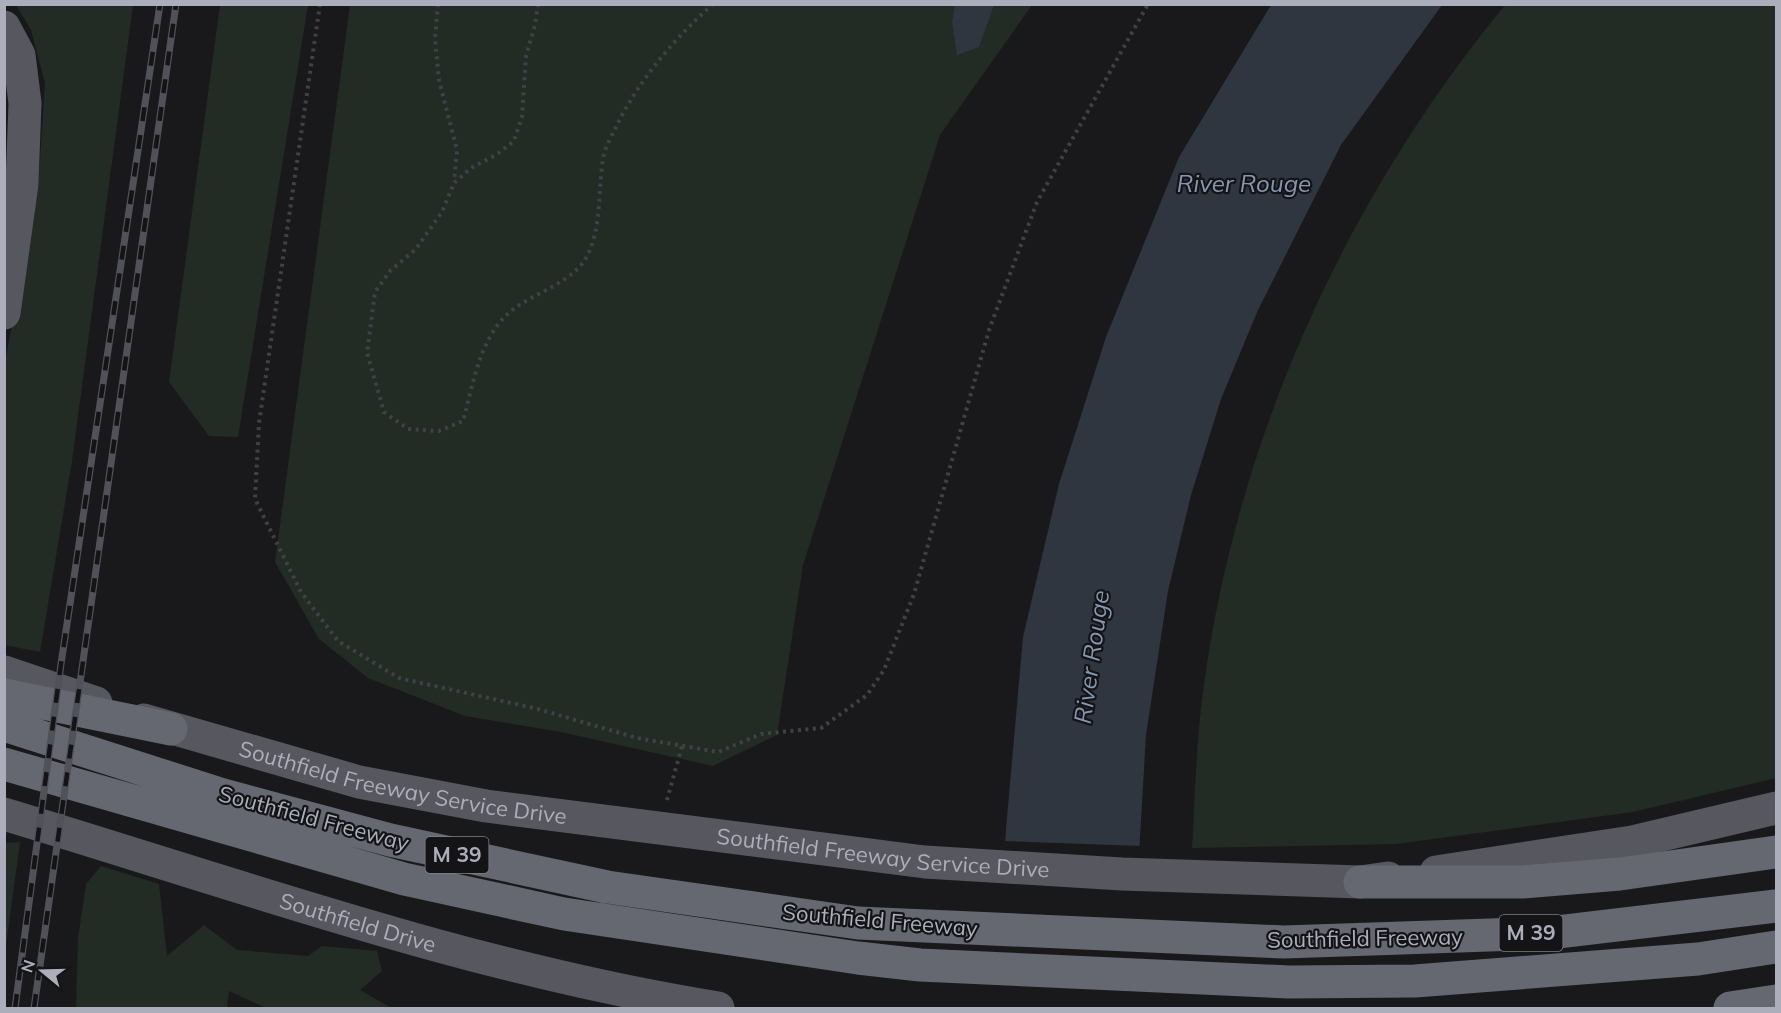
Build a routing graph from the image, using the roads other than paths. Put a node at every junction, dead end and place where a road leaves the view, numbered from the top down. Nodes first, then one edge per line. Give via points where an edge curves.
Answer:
1 (4, 27) edge
2 (4, 313) edge
3 (8, 677) edge
4 (4, 725) edge
5 (171, 729) joint
6 (4, 764) edge
7 (1776, 808) edge
8 (11, 819) edge
9 (1776, 852) edge
10 (1360, 882) junction
11 (1776, 906) edge
12 (1776, 947) edge
13 (1776, 1002) edge
14 (718, 1008) edge
15 (1730, 1008) edge

1 - 2 main road via 19,55 25,103 22,184
3 - 5 highway
4 - 11 highway, Southfield Freeway / M 39 via 223,795 402,843 608,888 858,923 1284,942 1548,933
5 - 10 main road, Southfield Freeway Service Drive via 359,782 486,806 659,829 925,862
6 - 12 highway, Southfield Freeway / M 39 via 404,879 564,914 920,965 1290,982 1415,981 1698,959
7 - 10 main road, Southfield Freeway Service Drive via 1632,842
8 - 14 main road, Southfield Drive via 457,951 603,988
9 - 10 highway via 1620,874 1522,882
13 - 15 highway

